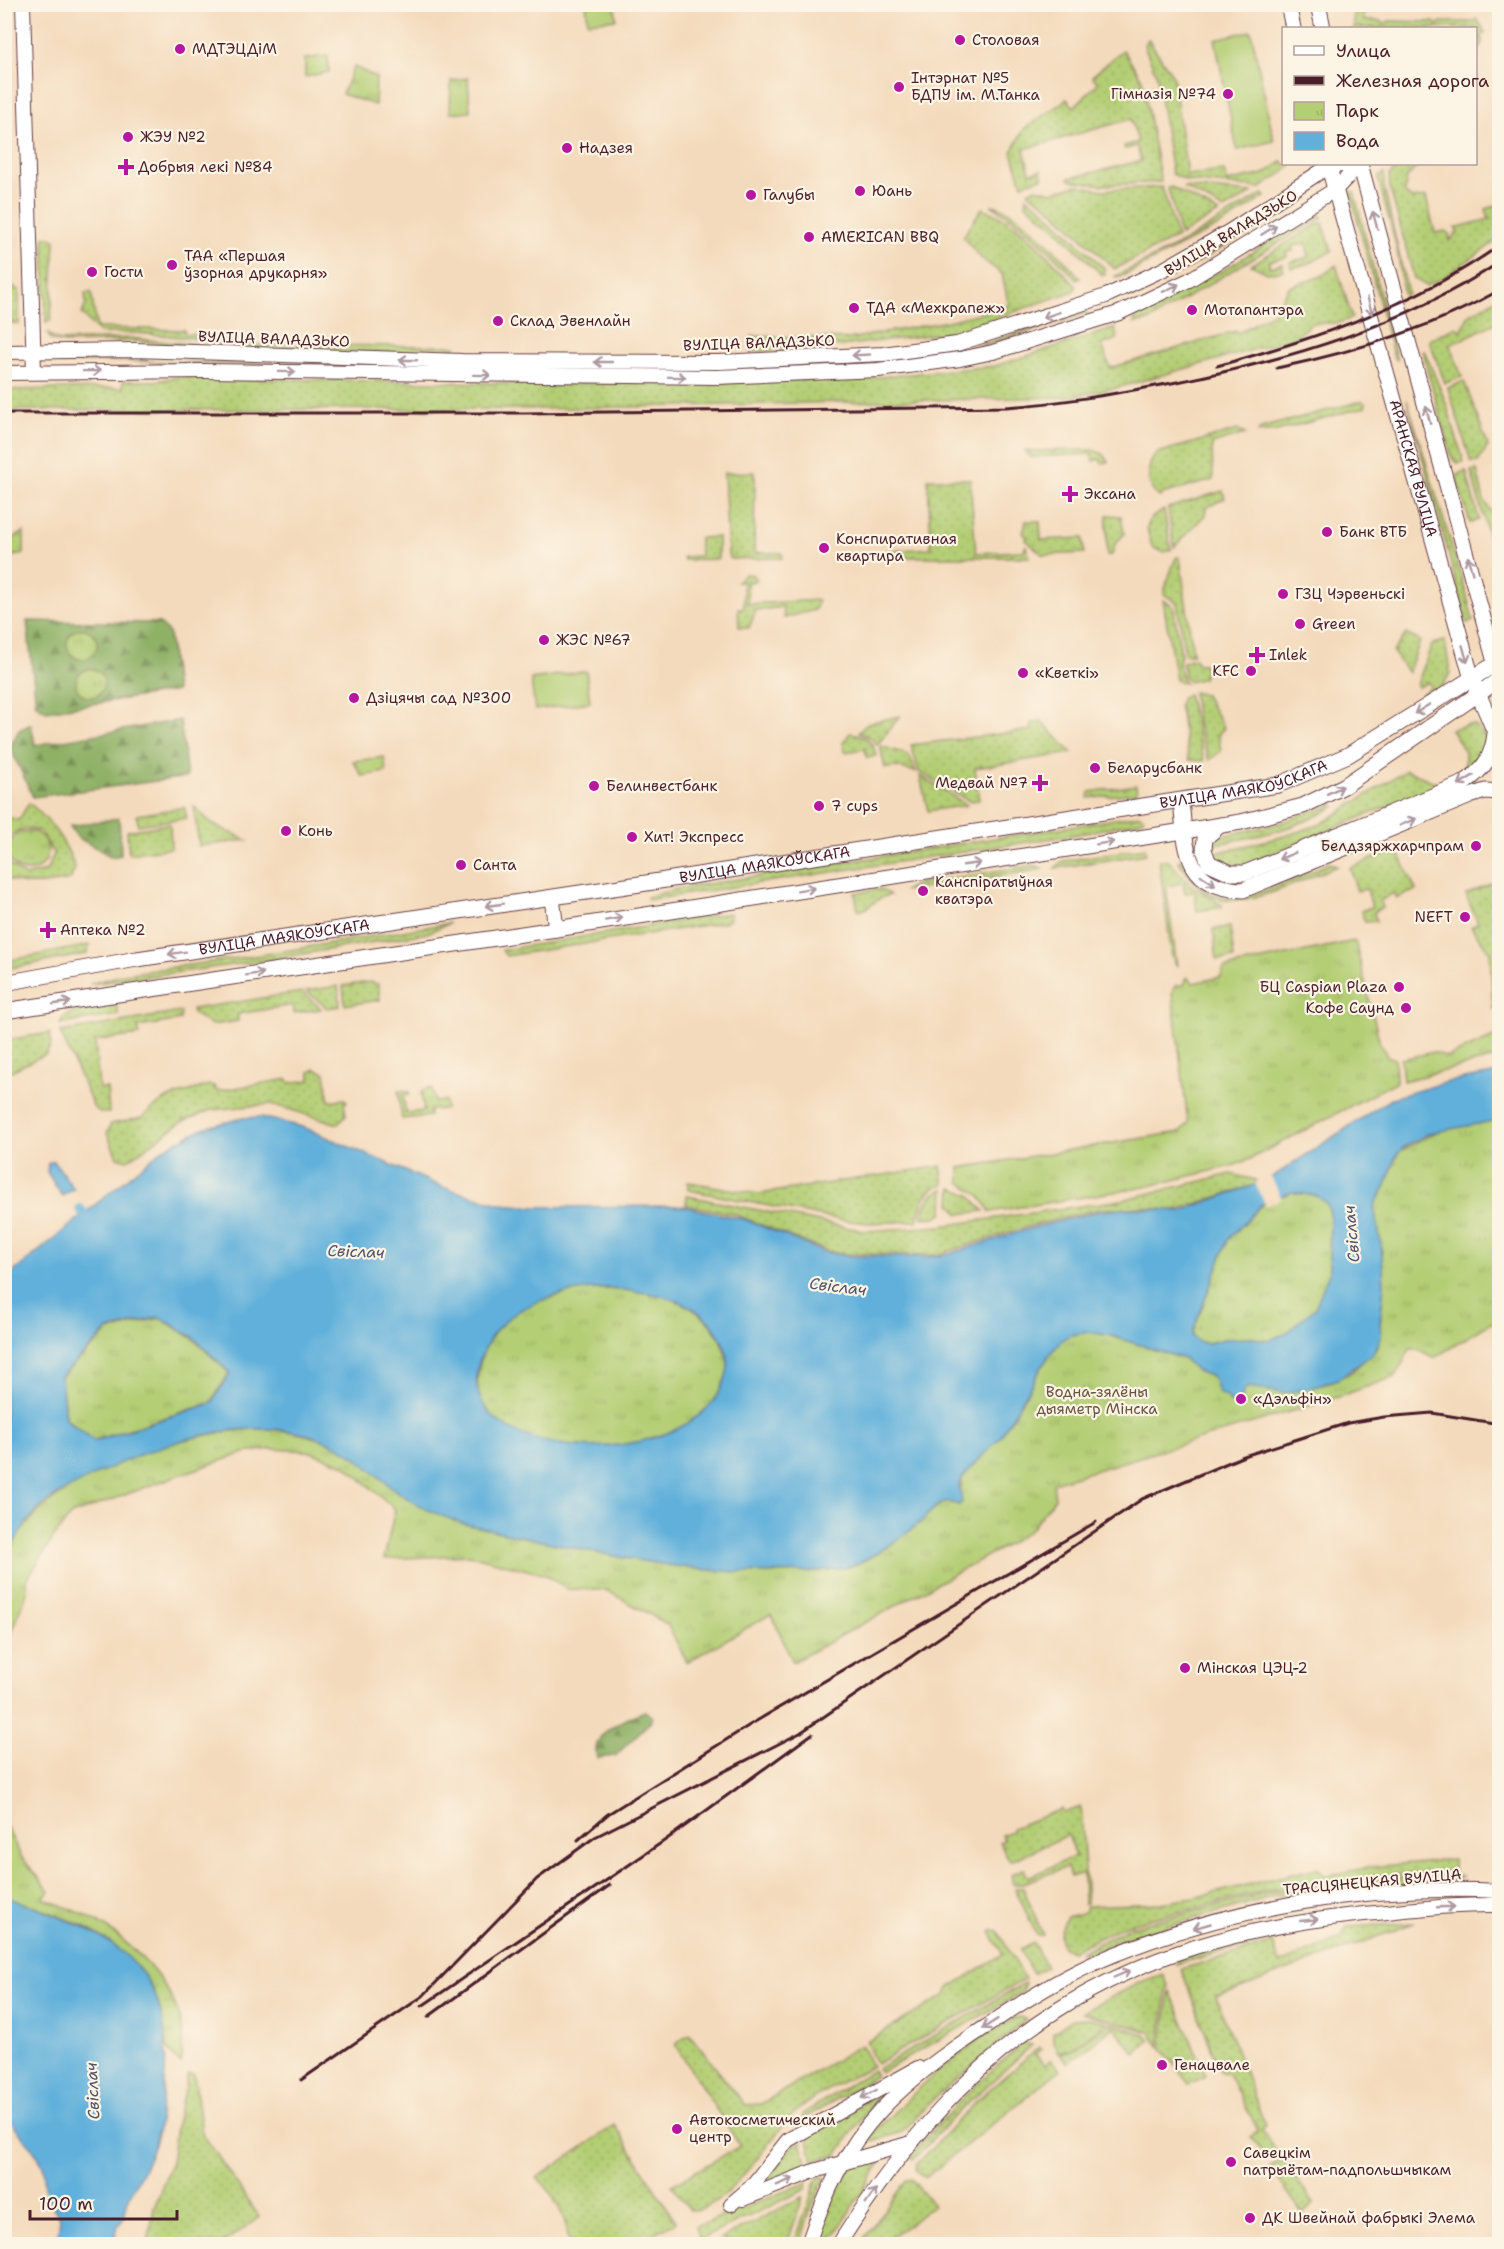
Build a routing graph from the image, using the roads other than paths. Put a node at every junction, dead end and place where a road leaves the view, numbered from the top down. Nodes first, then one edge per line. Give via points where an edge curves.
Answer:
1 (23, 4) edge
2 (1288, 4) edge
3 (1318, 4) edge
4 (1293, 27) edge
5 (1323, 27) edge
6 (1328, 165) edge
7 (1359, 165) edge
8 (1360, 165) edge
9 (1336, 189) junction
10 (33, 351) junction
11 (4, 352) edge
12 (33, 372) junction
13 (4, 373) edge
14 (1418, 381) junction
15 (1393, 387) junction
16 (1485, 621) junction
17 (1500, 628) edge
18 (1499, 670) edge
19 (1475, 686) junction
20 (1497, 739) edge
21 (1500, 792) edge
22 (1181, 801) junction
23 (1220, 825) junction
24 (1184, 830) junction
25 (552, 897) junction
26 (556, 929) junction
27 (4, 983) edge
28 (4, 1011) edge
29 (1500, 1891) edge
30 (1500, 1905) edge
31 (1159, 1938) junction
32 (1164, 1956) junction
33 (1040, 1994) junction
34 (1051, 2012) junction
35 (939, 2057) junction
36 (911, 2143) junction
37 (844, 2161) junction
38 (808, 2244) edge
39 (839, 2244) edge

1 - 10 main road
2 - 4 main road
3 - 5 main road
6 - 9 main road, АРАНСКАЯ ВУЛІЦА
6 -> 10 main road, ВУЛІЦА ВАЛАДЗЬКО via 1230,231 1154,273 1106,296 957,344 883,354 720,362 462,361 134,350
7 - 9 main road, ВУЛІЦА ВАЛАДЗЬКО
14 -> 8 main road, АРАНСКАЯ ВУЛІЦА
12 -> 9 main road, ВУЛІЦА ВАЛАДЗЬКО via 717,377 878,370 993,352 1119,313 1189,280
9 -> 15 main road, АРАНСКАЯ ВУЛІЦА
10 - 11 main road, ВУЛІЦА ВАЛАДЗЬКО
10 - 12 main road
12 - 13 main road, ВУЛІЦА ВАЛАДЗЬКО
14 - 15 main road
16 -> 14 main road, АРАНСКАЯ ВУЛІЦА
15 -> 19 main road, АРАНСКАЯ ВУЛІЦА
16 - 17 main road
16 - 18 main road, АРАНСКАЯ ВУЛІЦА
18 - 19 main road, ВУЛІЦА МАЯКОЎСКАГА
19 - 20 main road, АРАНСКАЯ ВУЛІЦА
19 -> 22 main road, ВУЛІЦА МАЯКОЎСКАГА via 1296,779
23 -> 19 main road, ВУЛІЦА МАЯКОЎСКАГА via 1283,812 1344,786
20 -> 23 main road via 1481,771 1464,783 1245,873 1231,873 1209,863 1205,838
24 -> 21 main road via 1190,861 1198,873 1223,889 1243,890 1470,796
22 - 24 main road
22 - 25 main road, ВУЛІЦА МАЯКОЎСКАГА
23 - 24 main road, ВУЛІЦА МАЯКОЎСКАГА
26 -> 24 main road, ВУЛІЦА МАЯКОЎСКАГА
25 - 26 main road
25 -> 27 main road, ВУЛІЦА МАЯКОЎСКАГА via 137,959
28 -> 26 main road, ВУЛІЦА МАЯКОЎСКАГА
29 -> 31 main road, ТРАСЦЯНЕЦКАЯ ВУЛІЦА via 1427,1891 1268,1907
32 -> 30 main road, ТРАСЦЯНЕЦКАЯ ВУЛІЦА via 1299,1921
31 - 32 main road
31 - 33 main road, ТРАСЦЯНЕЦКАЯ ВУЛІЦА via 1112,1956
34 -> 32 main road, ТРАСЦЯНЕЦКАЯ ВУЛІЦА via 1119,1974
33 - 34 main road
33 -> 35 main road, ТРАСЦЯНЕЦКАЯ ВУЛІЦА
34 - 36 main road, ТРАСЦЯНЕЦКАЯ ВУЛІЦА via 1020,2034 965,2084
35 - 37 main road, ТРАСЦЯНЕЦКАЯ ВУЛІЦА via 880,2111
35 -> 37 main road via 789,2140 751,2187 731,2204
36 - 37 main road
39 -> 36 main road, ТРАСЦЯНЕЦКАЯ ВУЛІЦА
37 - 38 main road, ТРАСЦЯНЕЦКАЯ ВУЛІЦА via 824,2198

